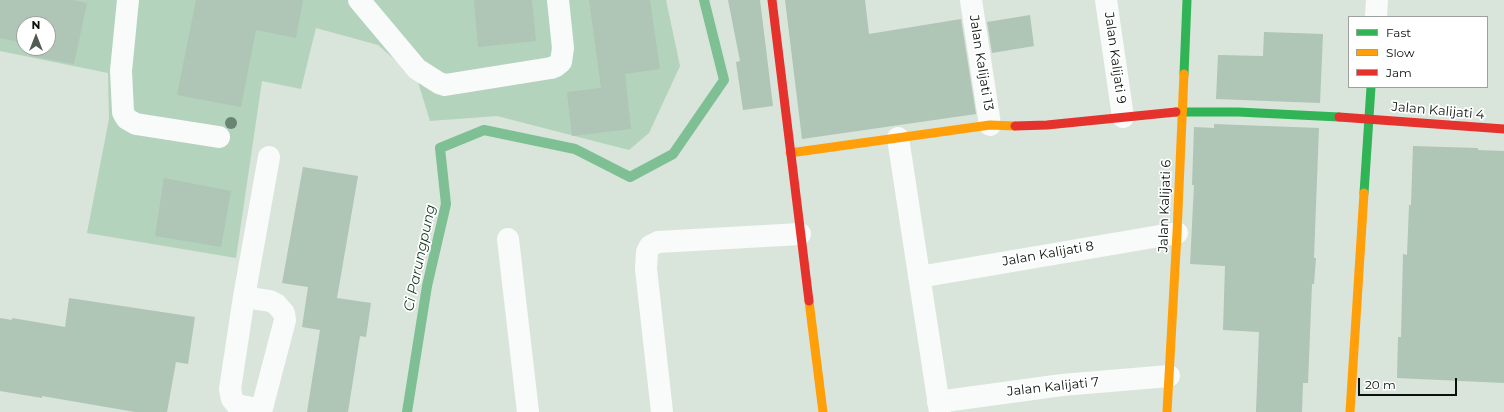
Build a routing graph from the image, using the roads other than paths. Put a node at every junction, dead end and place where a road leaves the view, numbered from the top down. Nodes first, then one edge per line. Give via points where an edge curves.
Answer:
1 (128, 0) edge
2 (359, 0) edge
3 (558, 0) edge
4 (772, 0) edge
5 (971, 0) edge
6 (1106, 0) edge
7 (1187, 0) edge
8 (1377, 0) edge
9 (1376, 16) edge
10 (1371, 88) edge
11 (1182, 111) junction
12 (1123, 117) junction
13 (1369, 118) junction
14 (990, 125) junction
15 (1504, 129) edge
16 (219, 137) dead end
17 (898, 138) junction
18 (790, 153) junction
19 (269, 157) dead end
20 (1177, 233) junction
21 (800, 234) junction
22 (508, 239) dead end
23 (919, 277) junction
24 (244, 297) junction
25 (1169, 376) junction
26 (939, 407) edge
27 (261, 411) edge
28 (528, 412) edge
29 (662, 412) edge
30 (823, 412) edge
31 (1167, 412) edge
32 (1350, 412) edge

1 - 16 street via 121,71 125,116 136,124
2 - 3 street via 414,65 445,85 556,66 561,62 563,48
4 - 18 street
5 - 14 street, Jalan Kalijati 13
6 - 12 street, Jalan Kalijati 9
7 - 11 street, Jalan Kalijati 6
8 - 9 street
10 - 13 street
11 - 12 street, Jalan Kalijati 4
11 - 13 street, Jalan Kalijati 4
11 - 20 street, Jalan Kalijati 6
12 - 14 street, Jalan Kalijati 4 via 1047,125
13 - 15 street, Jalan Kalijati 4
13 - 32 street
14 - 17 street, Jalan Kalijati 4
17 - 18 street, Jalan Kalijati 4
17 - 23 street
18 - 21 street
19 - 24 street
20 - 23 street, Jalan Kalijati 8
20 - 25 street, Jalan Kalijati 6
21 - 29 street via 658,242 650,246 646,269
21 - 30 street
22 - 28 street
23 - 26 street
24 - 27 street via 230,394 237,405
24 - 27 street via 270,301 284,313 285,320
25 - 26 street, Jalan Kalijati 7 via 1062,385
25 - 31 street, Jalan Kalijati 6

